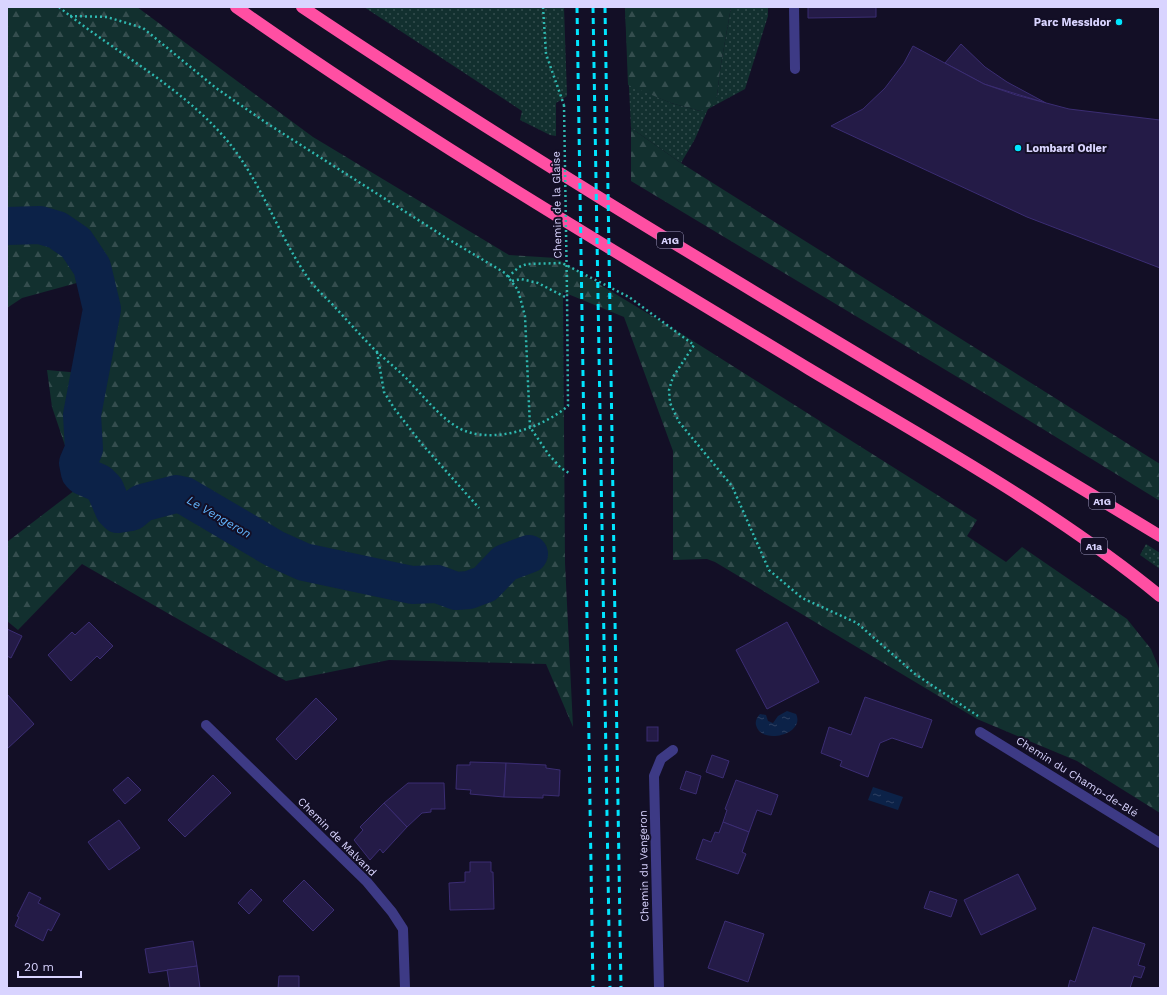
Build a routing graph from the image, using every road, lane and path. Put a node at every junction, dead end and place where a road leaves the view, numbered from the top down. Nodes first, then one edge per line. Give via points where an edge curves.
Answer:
1 (59, 7) edge
2 (236, 7) edge
3 (302, 7) edge
4 (543, 7) edge
5 (794, 7) edge
6 (70, 16) junction
7 (795, 69) dead end
8 (508, 277) junction
9 (512, 282) junction
10 (567, 298) junction
11 (377, 352) junction
12 (530, 427) junction
13 (569, 473) dead end
14 (479, 508) dead end
15 (1160, 536) edge
16 (1160, 596) edge
17 (206, 725) dead end
18 (980, 732) joint
19 (673, 750) dead end
20 (1160, 843) edge
21 (405, 988) edge
22 (659, 988) edge

1 - 6 path
2 - 16 highway, A1a via 460,156 1026,501 1121,565
3 - 15 highway, A1G via 567,178
4 - 10 path, Chemin de la Glaise, bridge via 546,58 564,105
5 - 7 street
6 - 8 path via 106,17 143,28 216,88 268,124
6 - 11 path via 192,106 225,138 248,169 310,280
8 - 9 path
8 - 18 path via 519,267 527,264 562,263 629,297 694,345 673,377 669,390 670,402 679,422 732,486 769,570 802,598 857,624 915,674 981,718
9 - 10 path via 521,279 538,283
9 - 12 path via 522,300 525,316
10 - 12 path, Chemin de la Glaise via 568,406
11 - 12 path via 434,408 467,432 484,435 507,434
11 - 14 path via 384,392 394,408 421,443
12 - 13 path via 549,455
17 - 21 street, Chemin de Malvand via 367,882 392,912 403,929
18 - 20 street, Chemin du Champ-de-Blé
19 - 22 street, Chemin du Vengeron via 661,759 654,776

